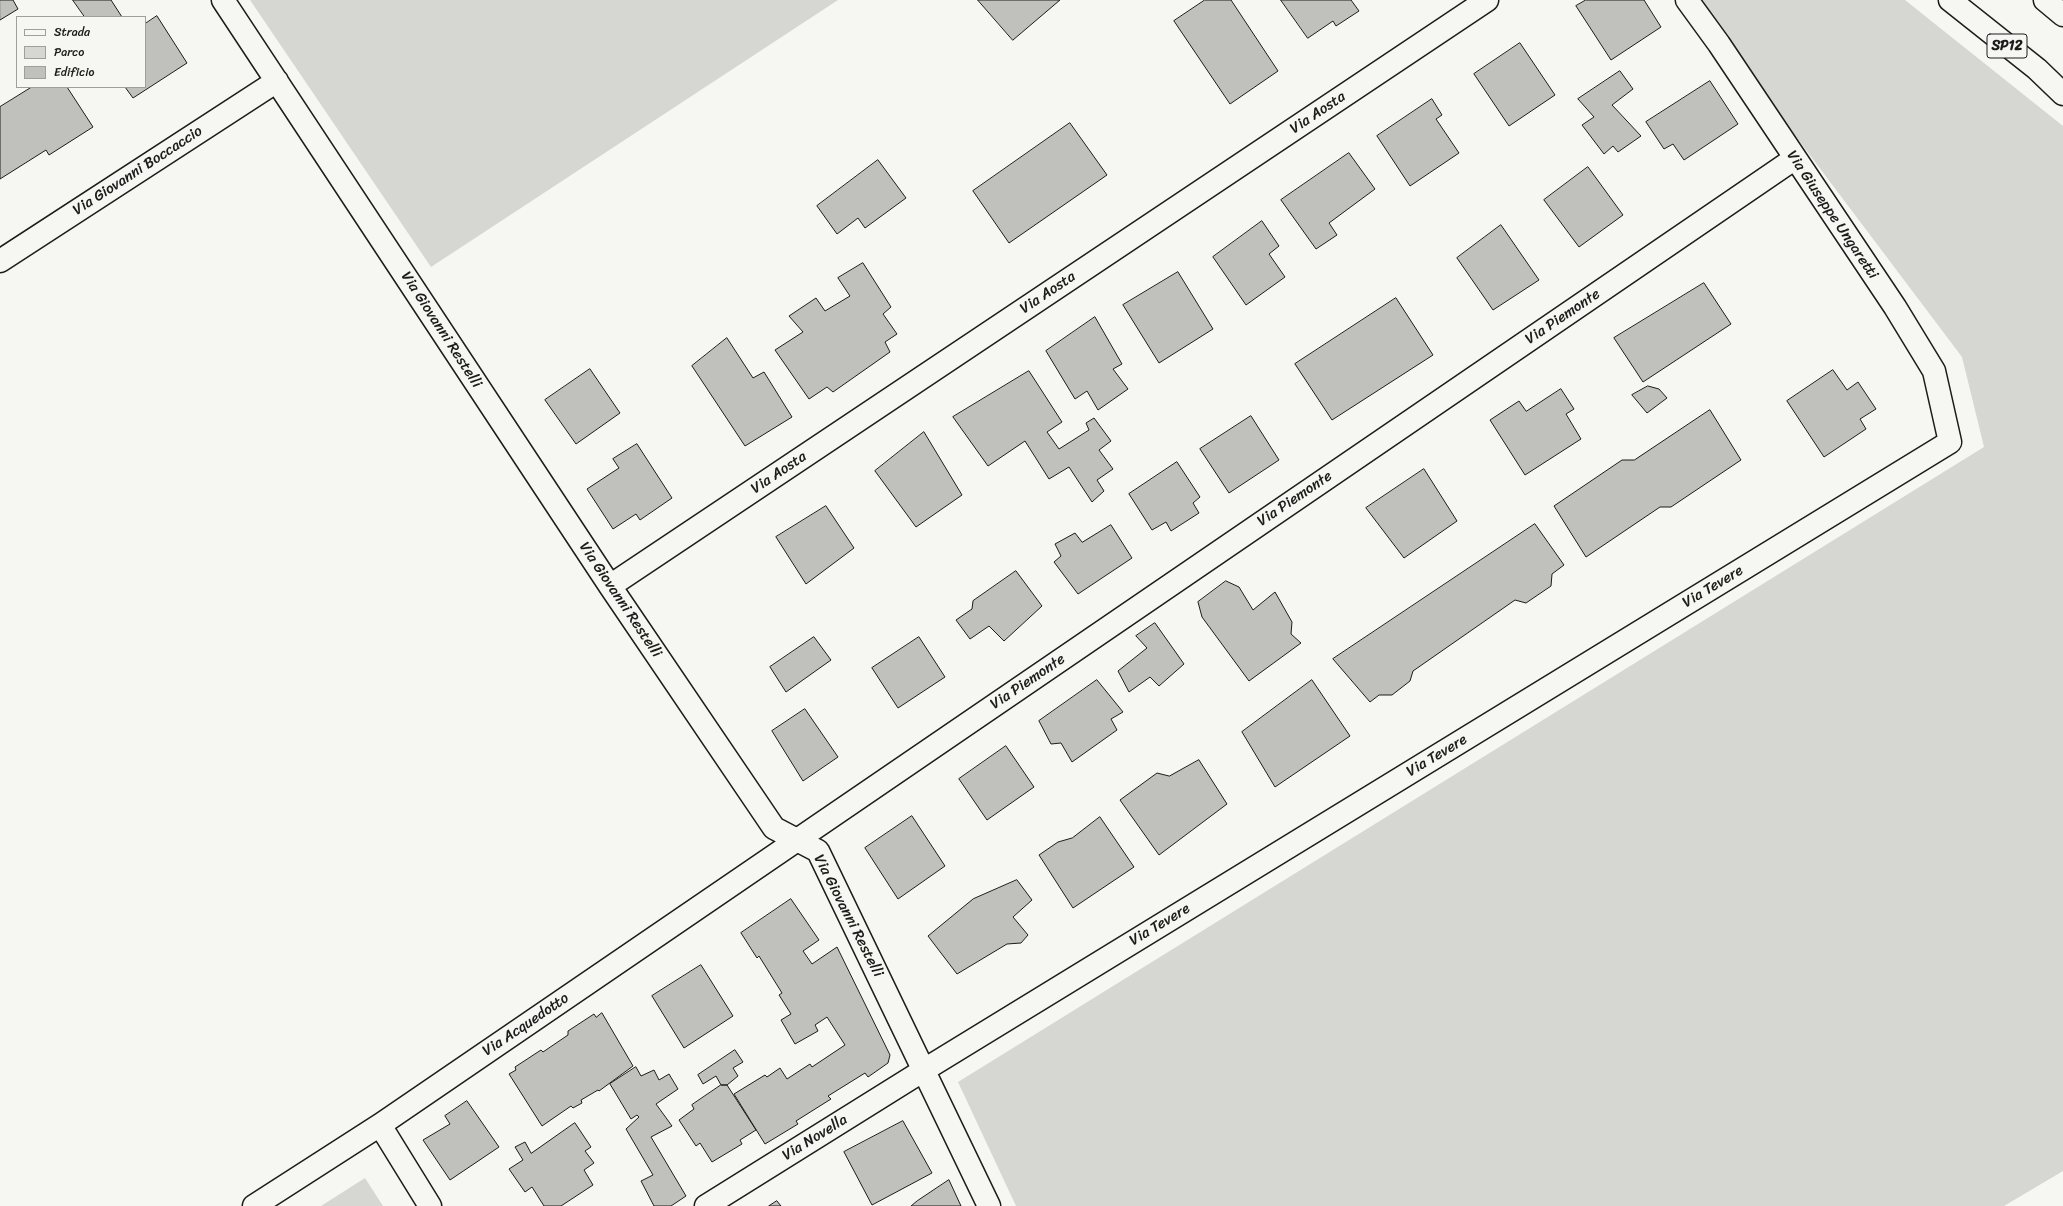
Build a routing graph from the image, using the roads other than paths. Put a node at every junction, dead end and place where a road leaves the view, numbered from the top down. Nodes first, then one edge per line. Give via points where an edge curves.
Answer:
1 (223, 0) edge
2 (1487, 0) edge
3 (1687, 0) edge
4 (1950, 0) edge
5 (2045, 0) edge
6 (2063, 15) edge
7 (277, 81) junction
8 (2063, 94) edge
9 (1794, 159) junction
10 (0, 261) edge
11 (1950, 442) joint
12 (610, 586) junction
13 (796, 840) junction
14 (924, 1070) junction
15 (380, 1125) junction
16 (254, 1206) edge
17 (430, 1206) edge
18 (706, 1206) edge
19 (989, 1206) edge

1 - 7 street, Via Giovanni Restelli
2 - 12 street, Via Aosta
3 - 9 street, Via Giuseppe Ungaretti
4 - 8 street, SP12 via 2037,69
5 - 6 street
7 - 10 street, Via Giovanni Boccaccio
7 - 12 street, Via Giovanni Restelli
9 - 11 street, Via Giuseppe Ungaretti via 1895,307 1934,371
9 - 13 street, Via Piemonte
11 - 14 street, Via Tevere
12 - 13 street, Via Giovanni Restelli via 774,828
13 - 14 street, Via Giovanni Restelli via 818,851
13 - 15 street, Via Acquedotto
14 - 18 street, Via Novella
14 - 19 street, Via Giovanni Restelli
15 - 16 street, Via Acquedotto
15 - 17 street

